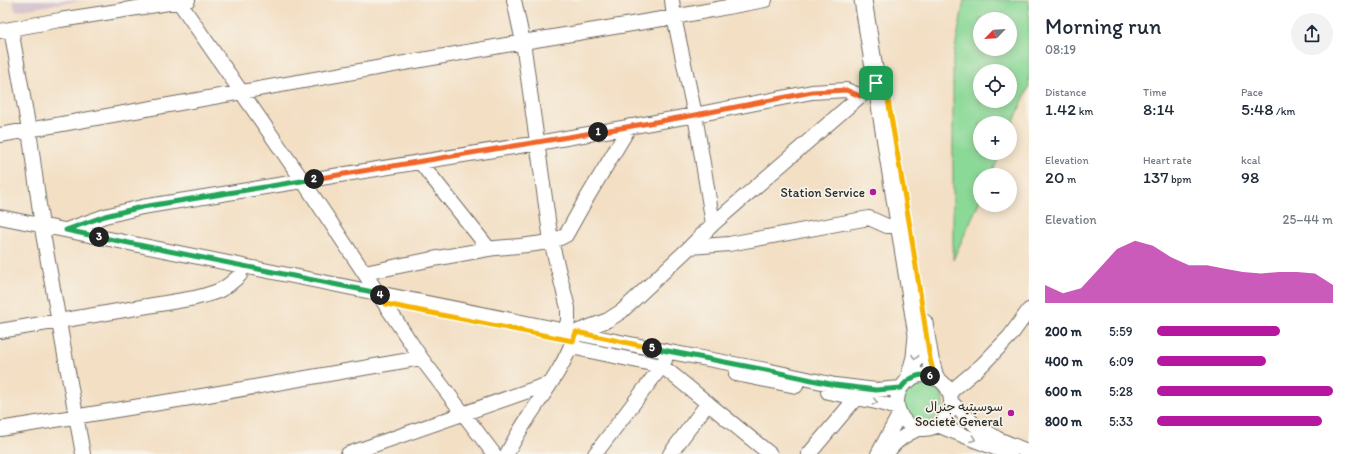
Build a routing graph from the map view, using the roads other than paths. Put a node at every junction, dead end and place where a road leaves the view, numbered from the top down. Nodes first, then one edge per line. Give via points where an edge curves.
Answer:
1 (514, 0) edge
2 (672, 0) edge
3 (764, 0) edge
4 (863, 0) edge
5 (871, 0) edge
6 (184, 1) edge
7 (674, 17) junction
8 (5, 30) edge
9 (523, 42) junction
10 (880, 82) junction
11 (242, 92) junction
12 (860, 96) junction
13 (695, 115) junction
14 (630, 126) junction
15 (29, 130) junction
16 (0, 135) edge
17 (538, 143) junction
18 (420, 162) junction
19 (304, 180) junction
20 (0, 217) edge
21 (713, 224) junction
22 (0, 226) edge
23 (898, 226) junction
24 (43, 230) junction
25 (66, 230) junction
26 (551, 241) junction
27 (690, 248) junction
28 (489, 249) junction
29 (365, 273) junction
30 (240, 275) junction
31 (382, 298) junction
32 (1029, 310) edge
33 (60, 321) junction
34 (0, 331) edge
35 (571, 338) junction
36 (421, 358) junction
37 (664, 363) junction
38 (935, 378) junction
39 (551, 383) junction
40 (905, 384) junction
41 (950, 397) junction
42 (856, 398) junction
43 (708, 403) junction
44 (899, 410) junction
45 (464, 415) junction
46 (76, 416) junction
47 (937, 425) junction
48 (920, 428) junction
49 (0, 429) edge
50 (1029, 452) edge
51 (83, 454) edge
52 (348, 454) edge
53 (494, 454) edge
54 (507, 454) edge
55 (595, 454) edge
56 (670, 454) edge
57 (770, 454) edge
58 (809, 454) edge
59 (878, 454) edge
60 (887, 454) edge
61 (1010, 454) edge

1 - 9 street
2 - 7 street
3 - 7 street
4 - 10 main road
5 - 10 main road
6 - 8 street
6 - 11 street
7 - 9 street
7 - 13 street
8 - 15 street
9 - 11 street
9 - 17 street
10 - 12 street
10 - 23 main road
10 - 38 main road via 910,227
11 - 15 street
11 - 19 street
12 - 13 street via 846,90 812,92
12 - 21 street
13 - 14 street
13 - 21 street
14 - 17 street
14 - 26 street via 566,235
15 - 16 street
15 - 24 street
17 - 18 street
17 - 26 street
18 - 19 street
18 - 28 street
19 - 25 street via 142,207 105,216
19 - 29 street
20 - 24 street
21 - 27 street
22 - 24 street
23 - 27 street via 887,226 869,218 729,244
23 -> 40 main road via 917,335 915,358
24 - 25 street
24 - 30 street
24 - 33 street
25 - 31 street
26 - 28 street
26 - 35 street via 568,308
27 - 35 street via 622,311
28 - 29 street
29 - 31 street
30 - 31 street
30 - 33 street via 216,293
31 - 35 street
31 - 36 street
32 - 41 street via 1010,336
33 - 34 street
33 - 46 street
35 - 37 street
35 - 39 street
35 - 40 street via 766,370 835,385 876,390
36 - 45 street
36 - 46 street
37 - 42 street
37 - 43 street
37 - 55 street
38 - 40 street via 917,376
38 - 41 street via 941,381
39 - 45 street
39 - 54 street
40 - 44 street via 898,394
41 - 47 street via 950,409 943,421
41 - 50 street via 974,424
42 -> 44 street
42 - 58 street
43 - 56 street
43 - 57 street
44 - 48 street via 908,423
44 - 59 street
45 - 52 street
45 - 53 street
46 - 49 street
46 - 51 street
47 - 48 street
47 -> 61 street
48 - 60 street via 900,439

